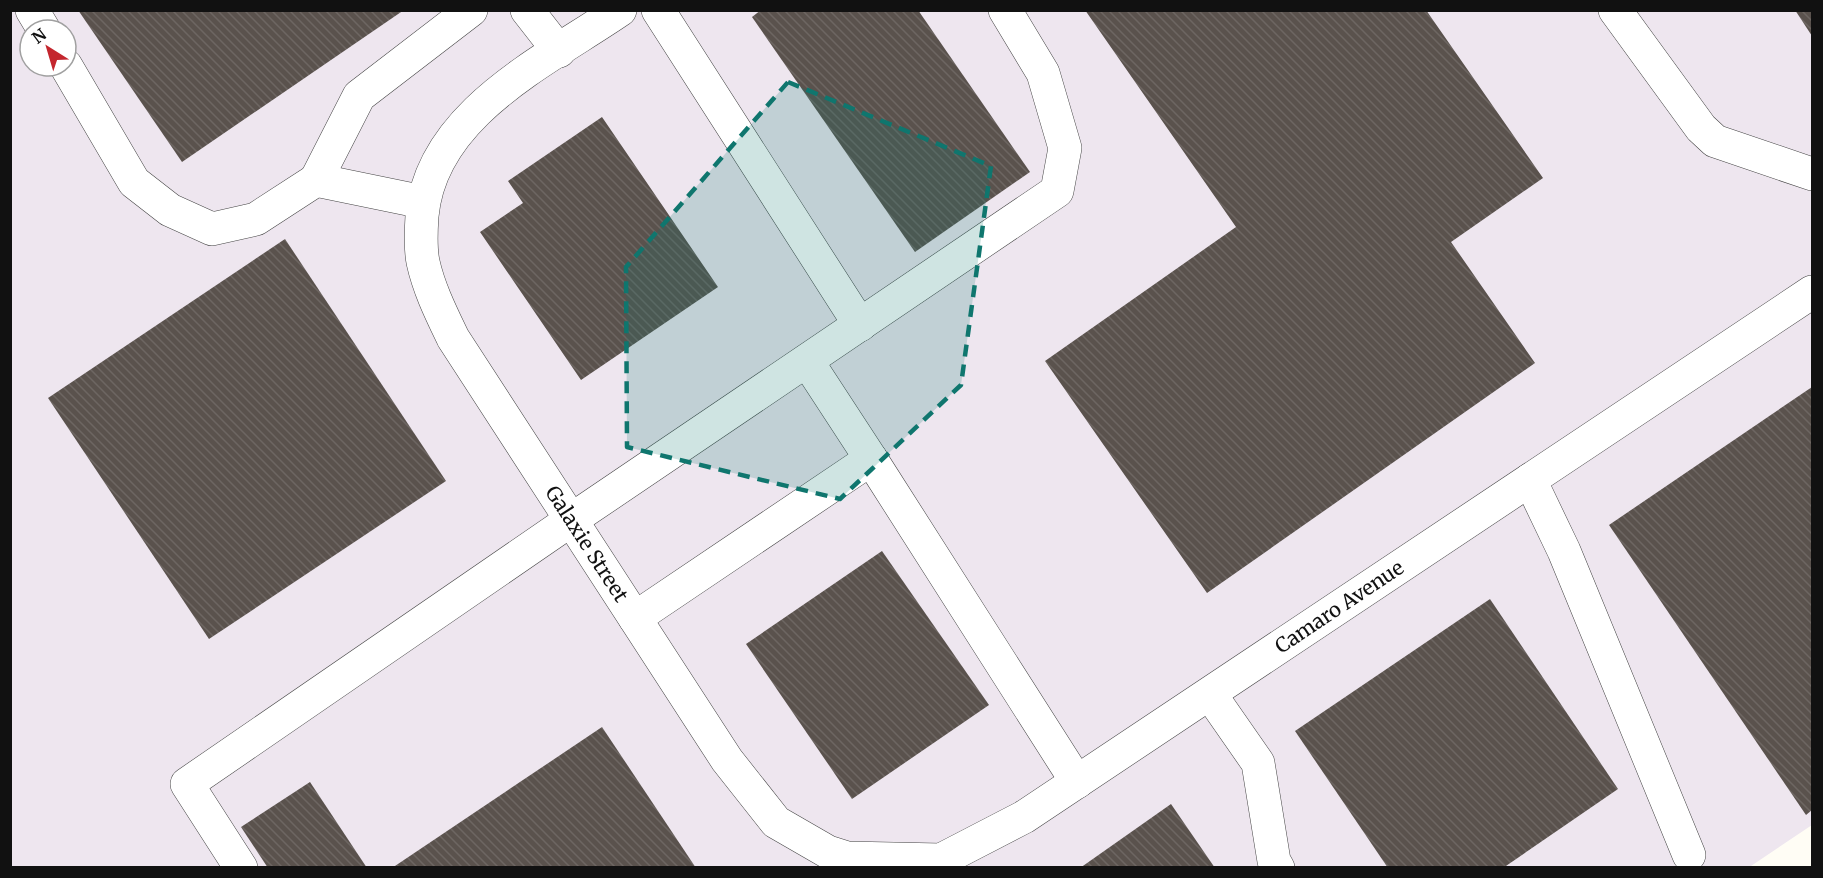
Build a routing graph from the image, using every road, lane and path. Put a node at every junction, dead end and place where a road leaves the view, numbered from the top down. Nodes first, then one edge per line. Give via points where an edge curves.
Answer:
1 (471, 10) edge
2 (527, 10) edge
3 (620, 10) edge
4 (658, 10) edge
5 (1005, 10) edge
6 (1615, 10) edge
7 (559, 51) junction
8 (73, 78) edge
9 (1812, 174) edge
10 (316, 180) junction
11 (427, 190) junction
12 (1812, 292) edge
13 (860, 325) junction
14 (807, 361) junction
15 (871, 459) junction
16 (1530, 480) junction
17 (571, 520) junction
18 (635, 618) junction
19 (1210, 693) junction
20 (1077, 782) junction
21 (1689, 855) dead end
22 (832, 859) edge
23 (941, 864) edge
24 (241, 867) edge
25 (1278, 867) edge

1 - 10 street via 359,96
2 - 7 street
3 - 7 street
4 - 13 street
5 - 13 street via 1043,74 1065,148 1057,192
6 - 9 street via 1701,128 1715,141
7 - 11 street via 473,113 456,132
8 - 10 street via 134,182 170,210 212,229 256,219
10 - 11 street
11 - 17 street, Galaxie Street via 422,260 434,301 453,338
12 - 16 street, Camaro Avenue
13 - 14 street
14 - 15 street
14 - 17 street
15 - 18 street
15 - 20 street
16 - 19 street, Camaro Avenue
16 - 21 street via 1564,551
17 - 18 street, Galaxie Street
17 - 24 street via 187,784
18 - 22 street, Galaxie Street via 727,760 776,822
19 - 20 street, Camaro Avenue
19 - 25 street via 1258,763
20 - 23 street, Camaro Avenue
22 - 23 street, Camaro Avenue

